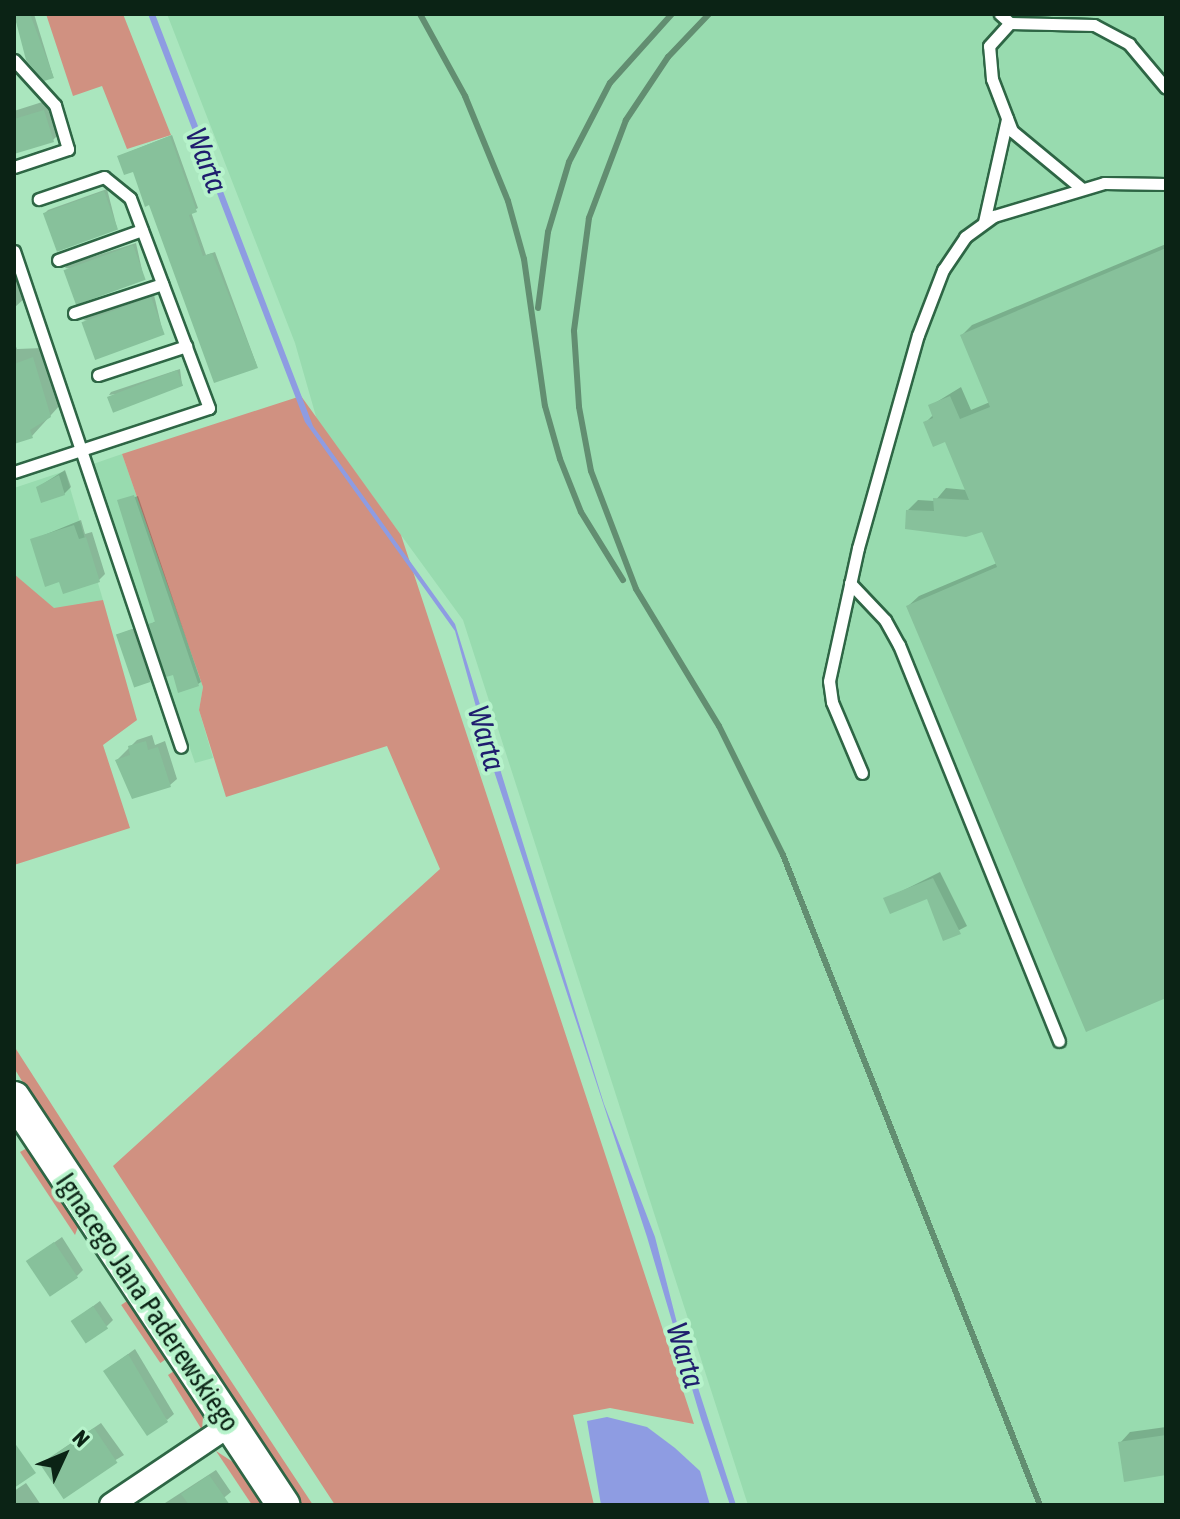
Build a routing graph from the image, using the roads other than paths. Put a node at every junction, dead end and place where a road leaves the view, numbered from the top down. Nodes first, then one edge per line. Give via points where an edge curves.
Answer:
1 (1000, 14) edge
2 (1010, 23) junction
3 (14, 60) edge
4 (1166, 88) edge
5 (1007, 118) junction
6 (14, 167) edge
7 (1166, 184) edge
8 (1081, 188) junction
9 (39, 199) dead end
10 (984, 222) junction
11 (142, 230) junction
12 (14, 251) edge
13 (58, 260) dead end
14 (162, 284) junction
15 (74, 313) dead end
16 (186, 346) junction
17 (98, 375) dead end
18 (80, 452) junction
19 (14, 472) edge
20 (850, 583) junction
21 (181, 747) dead end
22 (862, 773) dead end
23 (1059, 1041) dead end
24 (14, 1098) edge
25 (230, 1425) junction
26 (111, 1505) edge
27 (283, 1505) edge

1 - 2 lane
2 - 4 lane via 1094,25 1129,44
2 - 5 lane via 989,46 992,79
3 - 6 lane via 55,105 68,149
5 - 8 lane via 1012,131
5 - 10 lane
7 - 8 lane via 1135,180
8 - 10 lane
9 - 11 lane via 104,177 130,198
10 - 20 lane via 954,251 931,295
11 - 13 lane
11 - 14 lane
12 - 18 lane
14 - 15 lane
14 - 16 lane
16 - 17 lane
16 - 18 lane via 209,408
18 - 19 lane
18 - 21 lane
20 - 22 lane via 828,691
20 - 23 lane via 885,620 899,645
24 - 25 main road, Ignacego Jana Paderewskiego
25 - 26 street
25 - 27 main road, Ignacego Jana Paderewskiego

